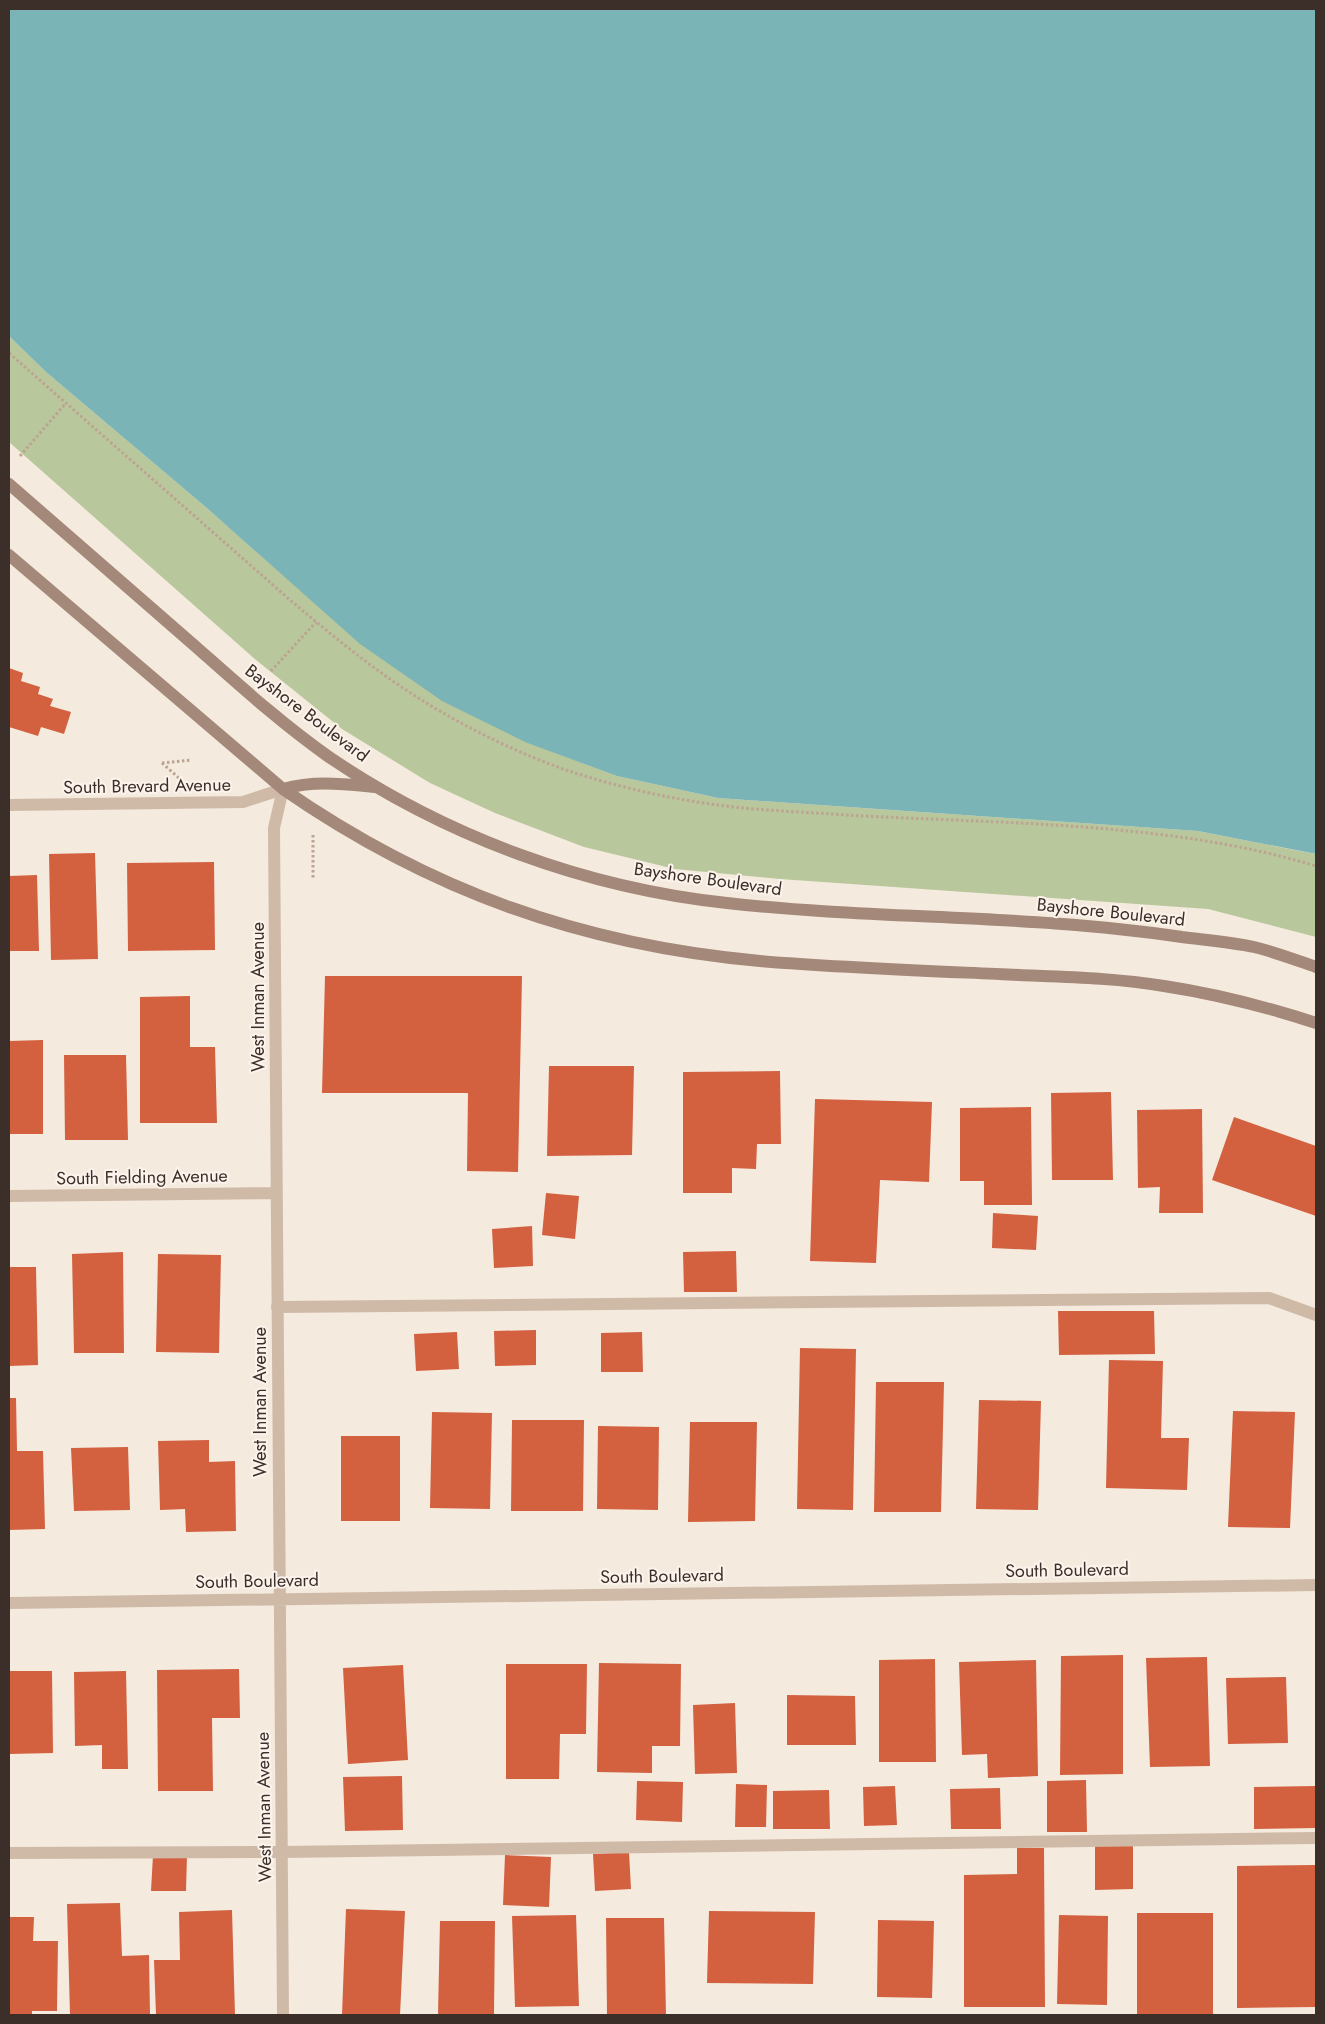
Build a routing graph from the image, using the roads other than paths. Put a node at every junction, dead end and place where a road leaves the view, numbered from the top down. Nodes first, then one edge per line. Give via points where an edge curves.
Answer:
1 (9, 484) edge
2 (9, 555) edge
3 (378, 787) junction
4 (283, 789) junction
5 (9, 805) edge
6 (1316, 967) edge
7 (1316, 1023) edge
8 (276, 1193) junction
9 (9, 1196) edge
10 (277, 1307) junction
11 (1316, 1315) edge
12 (1316, 1584) edge
13 (280, 1599) junction
14 (9, 1602) edge
15 (1316, 1838) edge
16 (282, 1852) junction
17 (9, 1853) edge
18 (284, 2015) edge

1 - 3 main road, Bayshore Boulevard via 282,720 328,756
2 - 4 main road
3 - 4 main road via 324,783
3 - 6 main road, Bayshore Boulevard via 480,839 541,862 670,896 840,912 1123,928 1254,948
4 - 5 street, South Brevard Avenue via 243,802
4 - 7 main road via 374,847 437,879 504,906 609,937 684,952 759,960 1092,978 1163,986 1280,1011
4 - 8 street, West Inman Avenue via 274,828
8 - 9 street, South Fielding Avenue
8 - 10 street, West Inman Avenue
10 - 11 street via 1269,1298
10 - 13 street, West Inman Avenue
12 - 13 street, South Boulevard
13 - 14 street, South Boulevard
13 - 16 street, West Inman Avenue
15 - 16 street
16 - 17 street
16 - 18 street, West Inman Avenue

